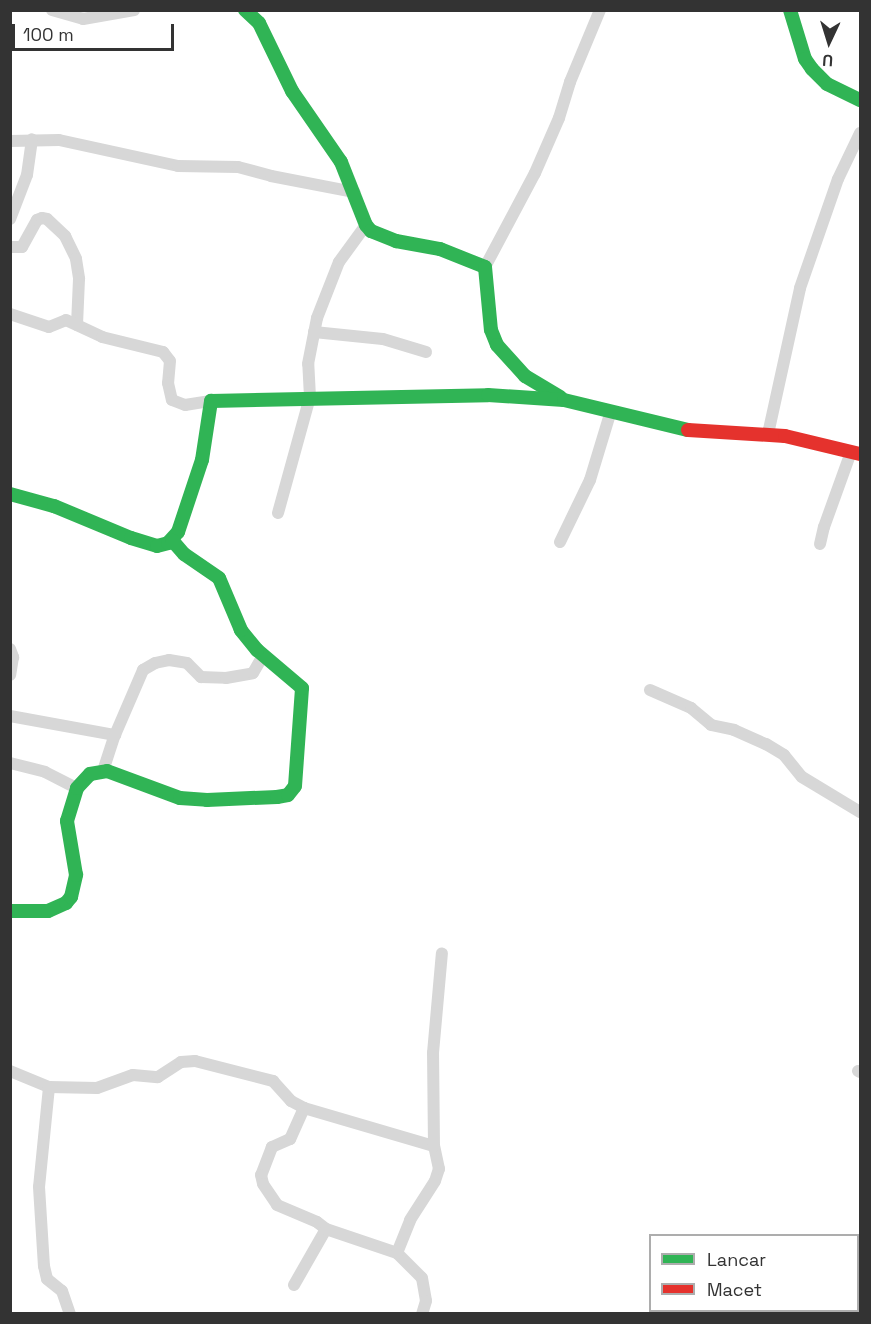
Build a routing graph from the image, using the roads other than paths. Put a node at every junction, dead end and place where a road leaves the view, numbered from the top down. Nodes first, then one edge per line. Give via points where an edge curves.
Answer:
1 (52, 10) edge
2 (134, 10) edge
3 (245, 10) edge
4 (600, 10) edge
5 (790, 10) edge
6 (861, 100) edge
7 (861, 133) edge
8 (32, 139) junction
9 (10, 141) edge
10 (354, 192) junction
11 (10, 219) edge
12 (366, 225) junction
13 (10, 247) edge
14 (485, 267) junction
15 (10, 314) edge
16 (77, 325) junction
17 (314, 332) junction
18 (426, 352) dead end
19 (310, 397) junction
20 (564, 400) junction
21 (211, 401) junction
22 (611, 411) junction
23 (768, 434) junction
24 (856, 453) edge
25 (10, 494) edge
26 (278, 513) dead end
27 (172, 540) junction
28 (560, 542) dead end
29 (820, 544) dead end
30 (10, 649) edge
31 (263, 656) junction
32 (10, 675) edge
33 (650, 690) dead end
34 (10, 716) edge
35 (115, 735) junction
36 (10, 764) edge
37 (103, 771) junction
38 (76, 788) junction
39 (861, 812) edge
40 (10, 911) edge
41 (442, 953) dead end
42 (10, 1071) edge
43 (49, 1087) junction
44 (304, 1108) junction
45 (434, 1146) junction
46 (326, 1229) junction
47 (397, 1254) junction
48 (294, 1285) dead end
49 (70, 1314) edge
50 (422, 1314) edge

1 - 2 street via 83,20
3 - 10 street via 259,23 292,91 341,162
4 - 14 street via 535,173
5 - 6 street via 805,59 812,69 827,84
7 - 23 street via 838,179 800,288
8 - 9 street
8 - 10 street via 59,140 178,166 238,167
8 - 11 street via 27,175
10 - 12 street
12 - 14 street via 388,238 440,249
12 - 17 street via 339,262
13 - 16 street via 22,247 42,218 65,236 76,260 79,279
14 - 20 street via 491,330 497,345 525,376
15 - 16 street via 49,327 64,320
16 - 21 street via 102,337 163,352 170,361 168,383 172,400 185,405
17 - 18 street via 383,339
17 - 19 street via 308,364
19 - 20 street via 488,395
19 - 21 street
19 - 26 street
20 - 22 street
21 - 27 street via 202,460
22 - 23 street via 704,433
22 - 28 street via 590,480
23 - 24 street
24 - 29 street
25 - 27 street via 54,506 152,545
27 - 31 street via 184,554 219,578 241,630
30 - 32 street
31 - 35 street via 253,673 216,680 201,677 182,661 155,663 143,670
31 - 37 street via 302,688 297,774 288,795 180,798
33 - 39 street via 691,708 711,725 734,729 766,744 784,755 802,777
34 - 35 street
35 - 37 street
36 - 38 street via 45,772
37 - 38 street via 90,774
38 - 40 street via 67,821 76,875 71,897 48,911
41 - 45 street via 434,1053
42 - 43 street
43 - 44 street via 97,1088 132,1075 158,1077 187,1060 273,1081 291,1101
43 - 49 street via 39,1187 44,1266 47,1279 62,1291
44 - 45 street
44 - 46 street via 290,1139 272,1147 261,1175 277,1205
45 - 47 street via 438,1174 410,1221
46 - 47 street
46 - 48 street
47 - 50 street via 422,1278 426,1301

